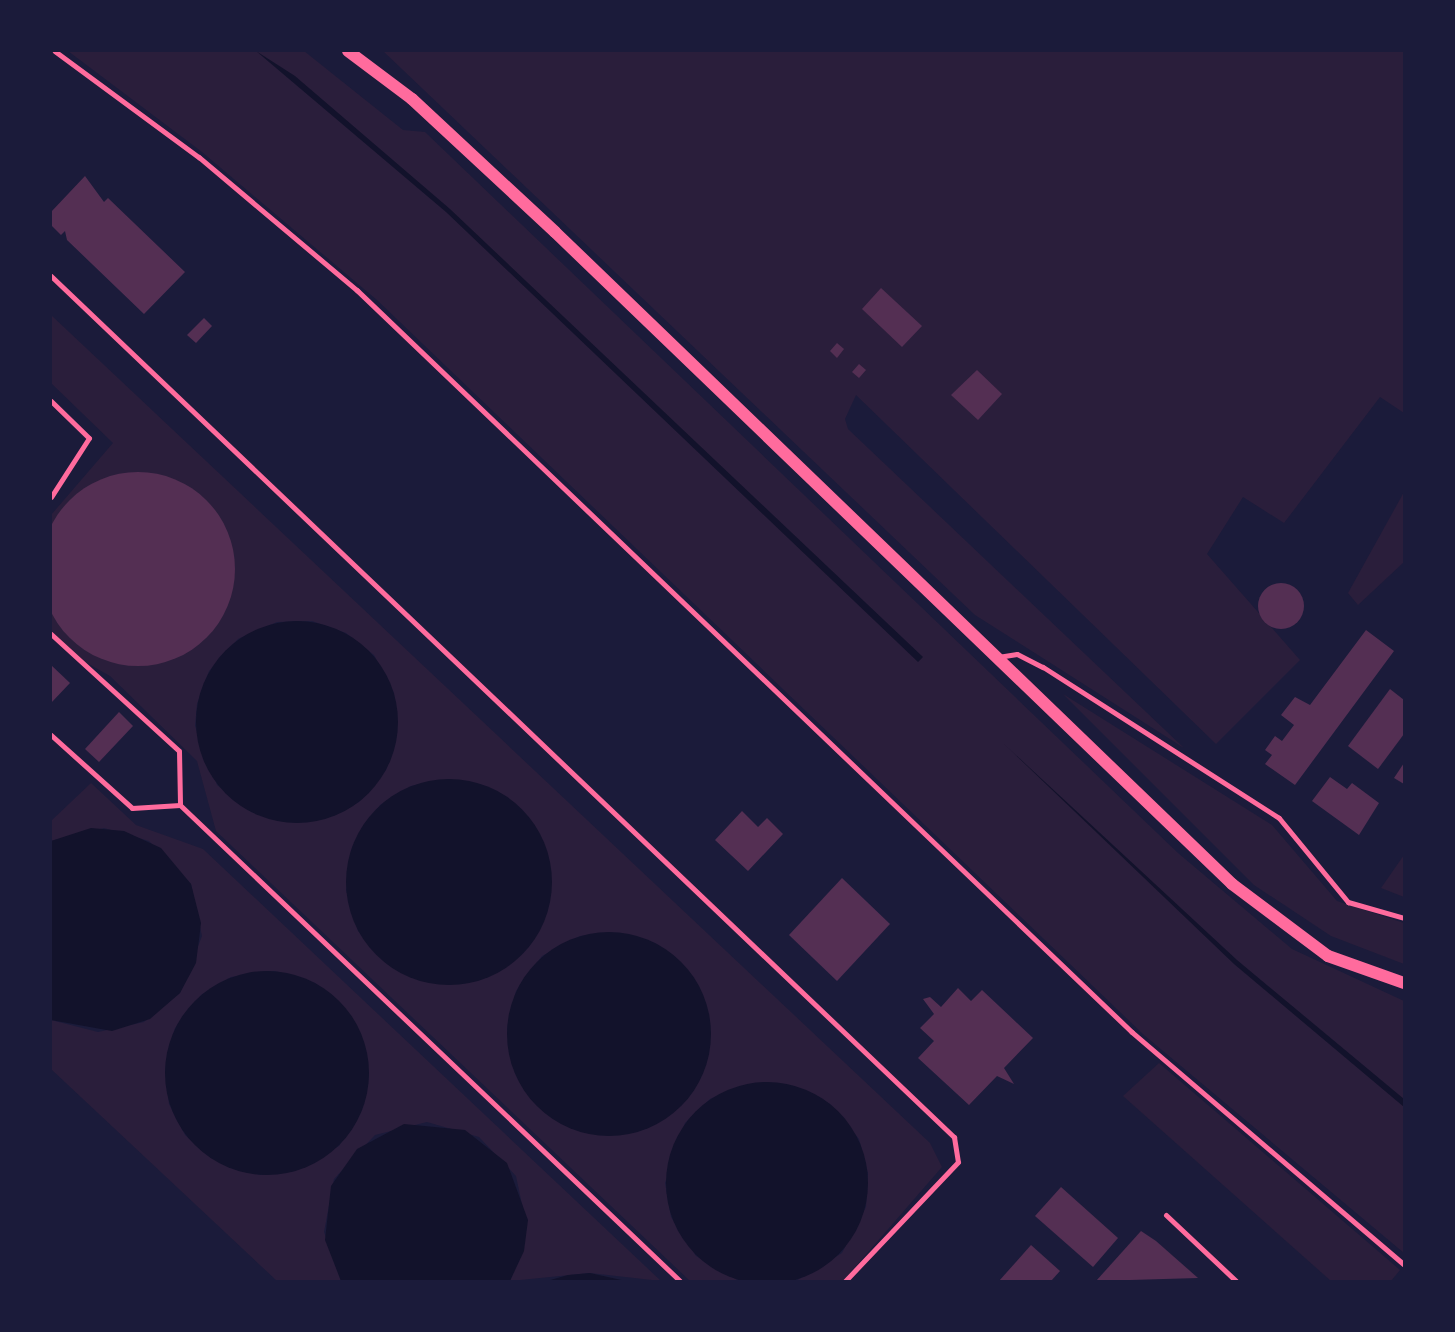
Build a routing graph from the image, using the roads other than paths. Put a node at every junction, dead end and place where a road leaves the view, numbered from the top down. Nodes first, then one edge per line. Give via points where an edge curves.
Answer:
1 (348, 51) edge
2 (51, 276) edge
3 (51, 401) edge
4 (51, 497) edge
5 (51, 634) edge
6 (995, 657) junction
7 (51, 735) edge
8 (180, 805) junction
9 (1404, 918) edge
10 (1404, 983) edge
11 (1166, 1215) dead end
12 (680, 1281) edge
13 (845, 1281) edge
14 (1236, 1281) edge

1 - 6 street via 412,99 555,232
2 - 13 lane via 954,1137 958,1162
3 - 4 lane via 89,438
5 - 8 lane via 179,751
6 - 9 lane via 1017,654 1043,667 1279,818 1348,902
6 - 10 street via 1276,922 1328,956
7 - 8 lane via 132,808
8 - 12 lane
11 - 14 lane

